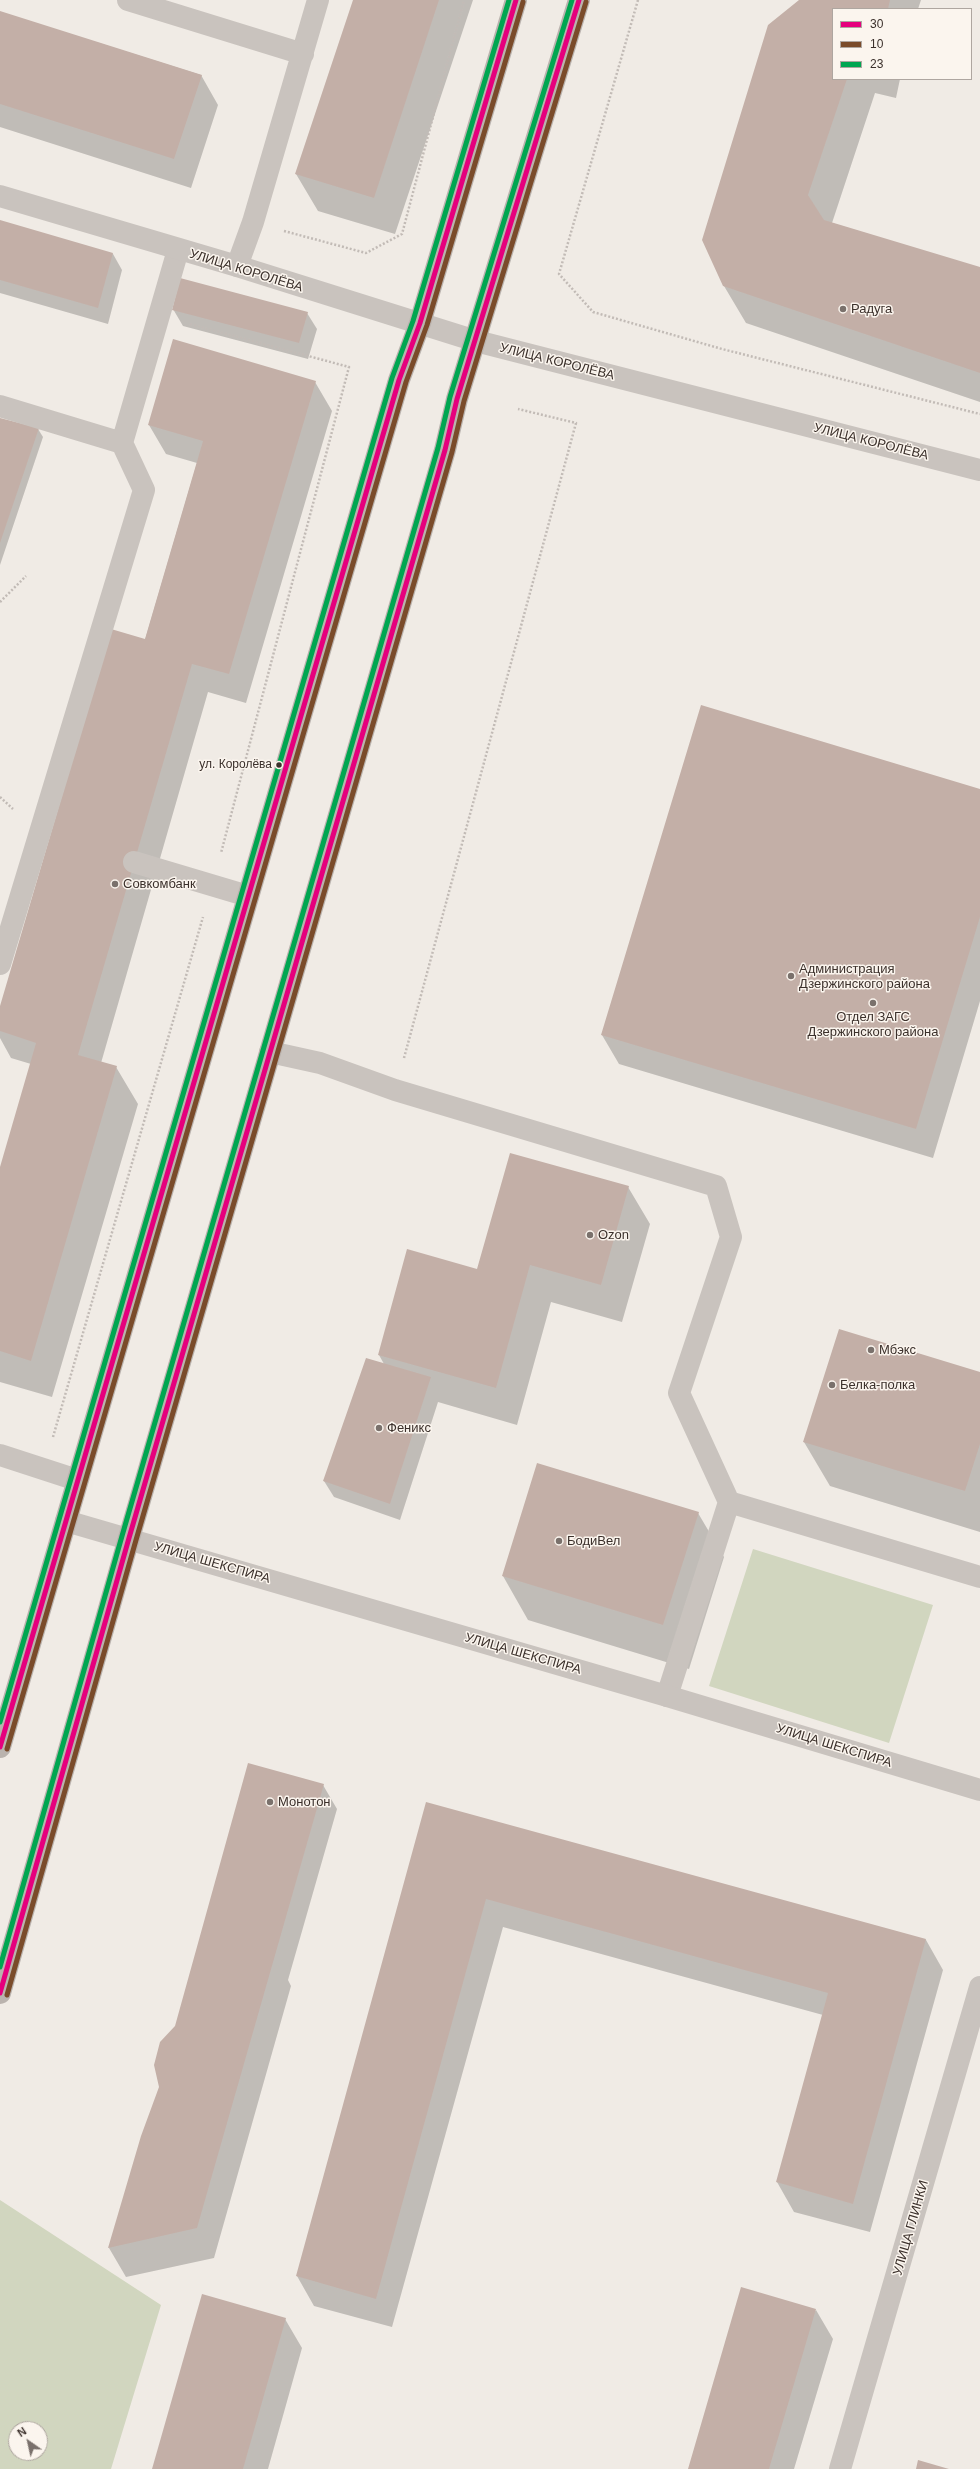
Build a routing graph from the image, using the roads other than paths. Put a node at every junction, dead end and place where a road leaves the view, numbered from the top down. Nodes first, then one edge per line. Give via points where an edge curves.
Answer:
1 (128, 0) edge
2 (318, 0) edge
3 (516, 0) edge
4 (579, 0) edge
5 (303, 54) junction
6 (0, 196) edge
7 (178, 250) junction
8 (237, 266) junction
9 (420, 323) junction
10 (476, 341) junction
11 (0, 406) edge
12 (122, 443) junction
13 (980, 470) edge
14 (134, 862) dead end
15 (248, 896) junction
16 (0, 964) edge
17 (270, 1052) junction
18 (0, 1455) edge
19 (77, 1480) junction
20 (729, 1502) junction
21 (66, 1521) junction
22 (129, 1538) junction
23 (980, 1577) edge
24 (667, 1696) junction
25 (0, 1747) edge
26 (980, 1790) edge
27 (980, 1987) edge
28 (0, 1992) edge
29 (840, 2469) edge

1 - 5 street
2 - 5 street
3 - 9 main road
4 - 10 main road
5 - 8 street via 254,222
6 - 7 street, УЛИЦА КОРОЛЁВА
7 - 8 street, УЛИЦА КОРОЛЁВА
7 - 12 street
8 - 9 street, УЛИЦА КОРОЛЁВА
9 - 10 street, УЛИЦА КОРОЛЁВА
9 - 15 main road via 399,380
10 - 13 street, УЛИЦА КОРОЛЁВА
10 - 17 main road via 457,399
11 - 12 street
12 - 16 street via 144,490 44,836
14 - 15 street
15 - 19 main road
17 - 20 street via 320,1063 395,1090 716,1186 731,1238 679,1393
17 - 22 main road
18 - 19 street
19 - 21 main road
20 - 23 street
20 - 24 street
21 - 22 street, УЛИЦА ШЕКСПИРА
21 - 25 main road
22 - 24 street, УЛИЦА ШЕКСПИРА
22 - 28 main road
24 - 26 street, УЛИЦА ШЕКСПИРА
27 - 29 street, УЛИЦА ГЛИНКИ

